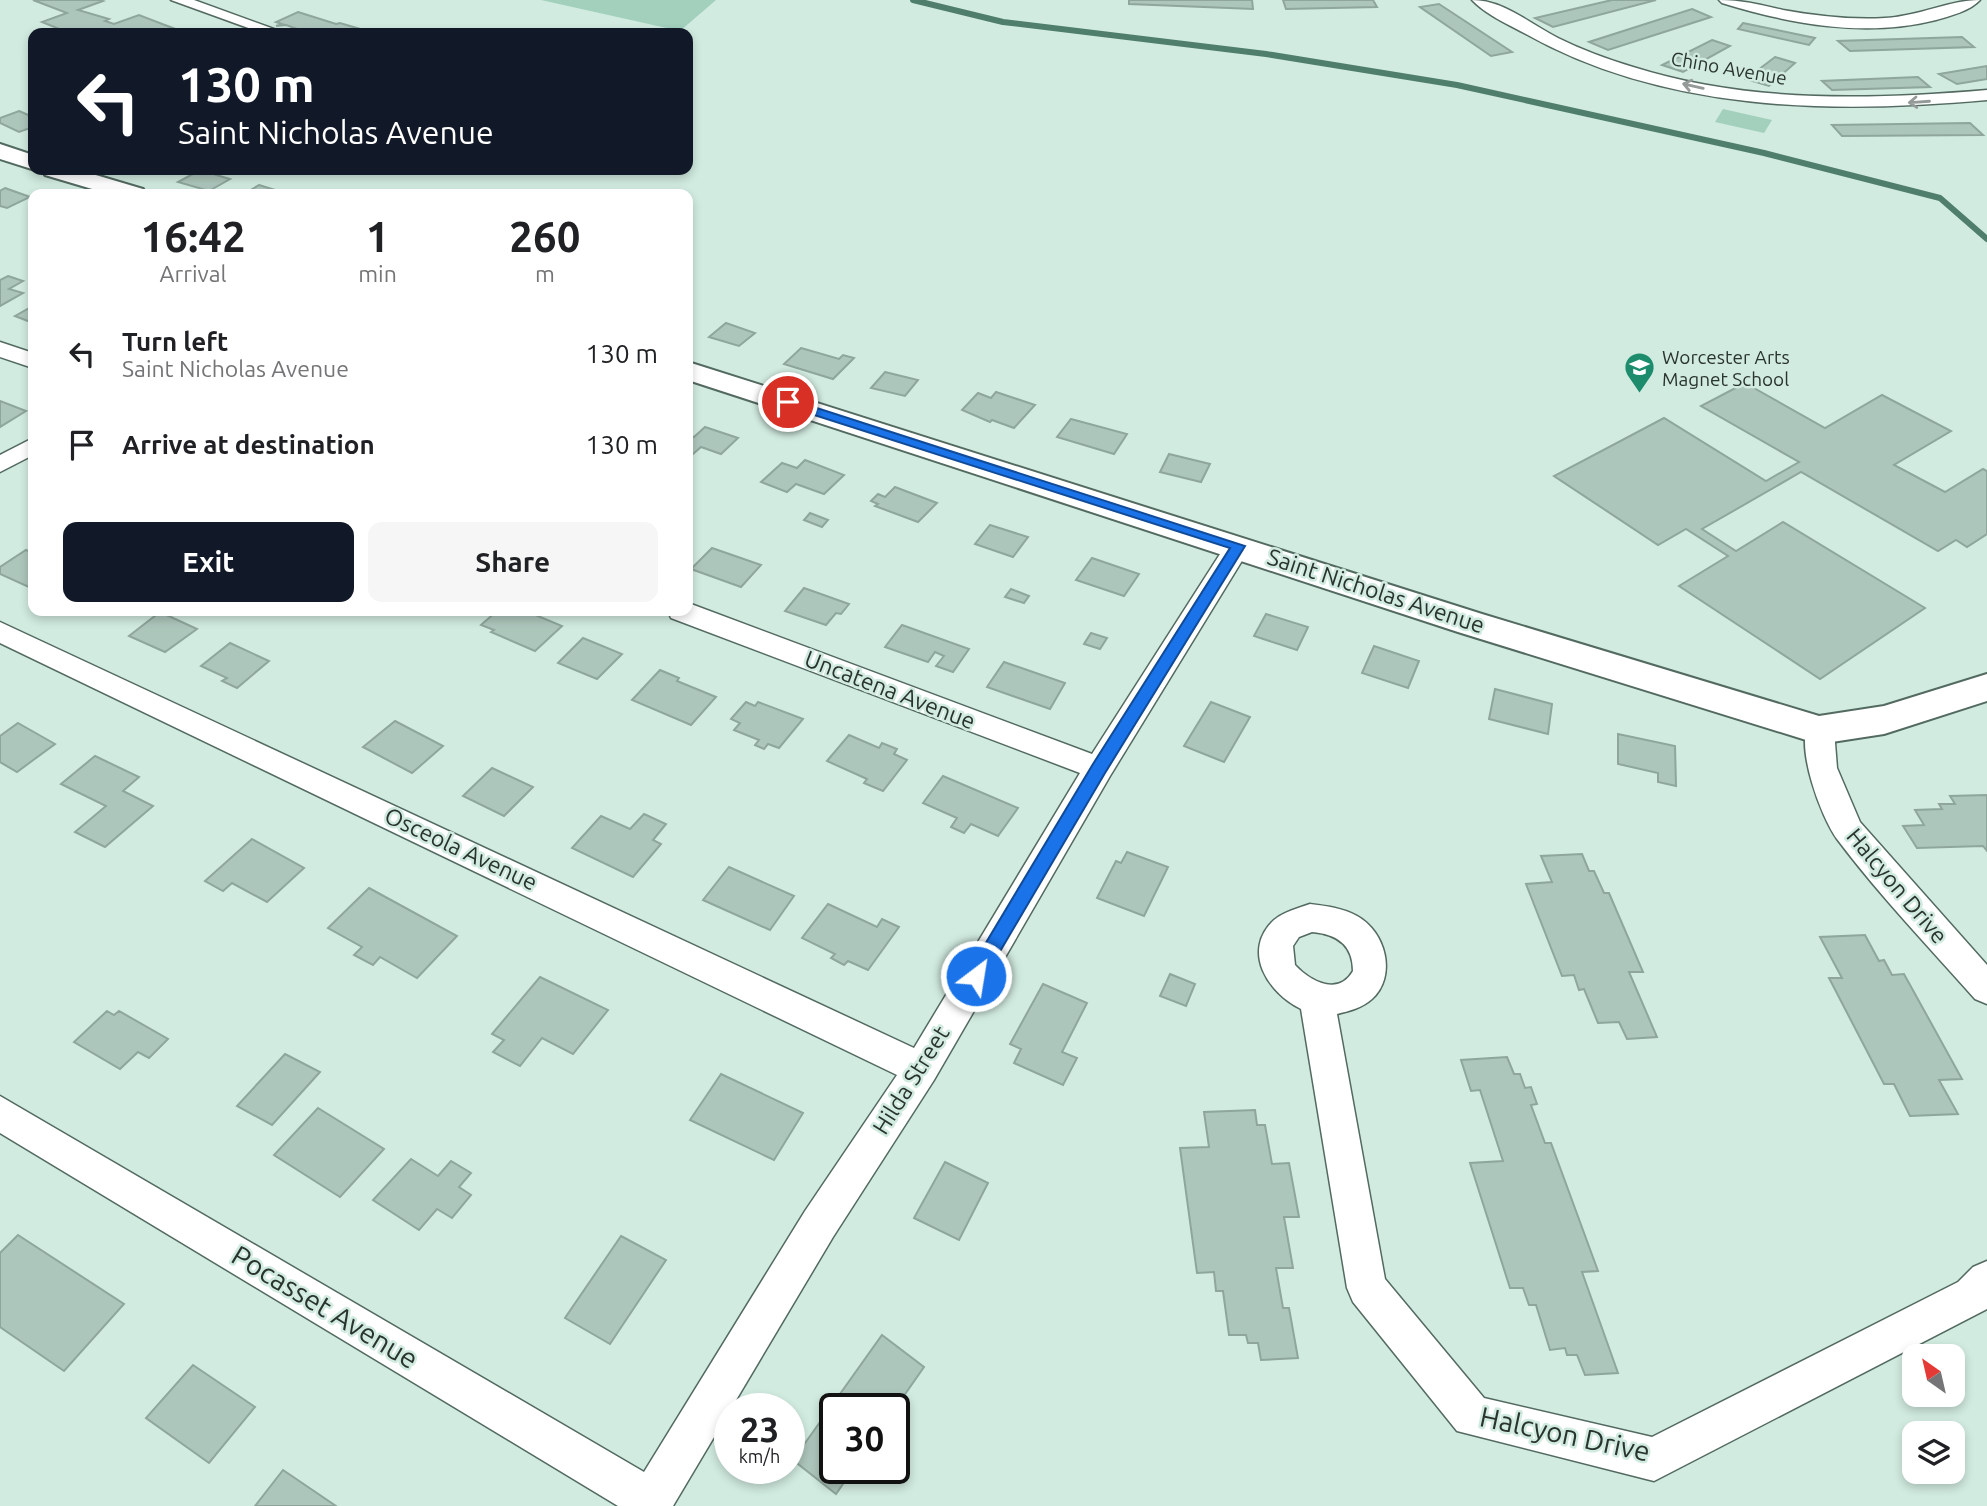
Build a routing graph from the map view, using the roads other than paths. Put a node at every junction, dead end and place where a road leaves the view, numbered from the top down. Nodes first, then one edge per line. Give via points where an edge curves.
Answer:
1 (179, 0) edge
2 (1480, 0) edge
3 (1727, 0) edge
4 (1972, 0) edge
5 (262, 28) edge
6 (1987, 95) edge
7 (0, 151) edge
8 (28, 161) edge
9 (71, 175) edge
10 (117, 189) edge
11 (0, 349) edge
12 (28, 359) edge
13 (693, 373) edge
14 (28, 448) edge
15 (0, 465) edge
16 (1238, 546) junction
17 (693, 616) edge
18 (0, 632) edge
19 (1987, 687) edge
20 (1819, 730) junction
21 (1099, 768) junction
22 (1987, 989) edge
23 (1317, 999) dead end
24 (921, 1069) junction
25 (0, 1113) edge
26 (1987, 1280) edge
27 (649, 1504) edge

1 - 5 street
6 -> 2 street, Chino Avenue via 1915,103 1820,103 1706,89 1580,54 1518,25
3 - 4 street via 1792,16 1891,22 1929,17
7 - 8 street
9 - 10 street
11 - 12 street
13 - 16 street, Saint Nicholas Avenue
14 - 15 street
16 - 20 street, Saint Nicholas Avenue
16 - 21 street, Hilda Street
17 - 21 street, Uncatena Avenue
18 - 24 street, Osceola Avenue
19 - 20 street, Saint Nicholas Avenue via 1856,728
20 - 22 street, Halcyon Drive via 1822,768 1847,829
21 - 24 street, Hilda Street
23 - 26 street, Halcyon Drive via 1367,1288 1472,1416 1654,1459 1972,1296
24 - 27 street, Hilda Street via 819,1224
25 - 27 street, Pocasset Avenue

